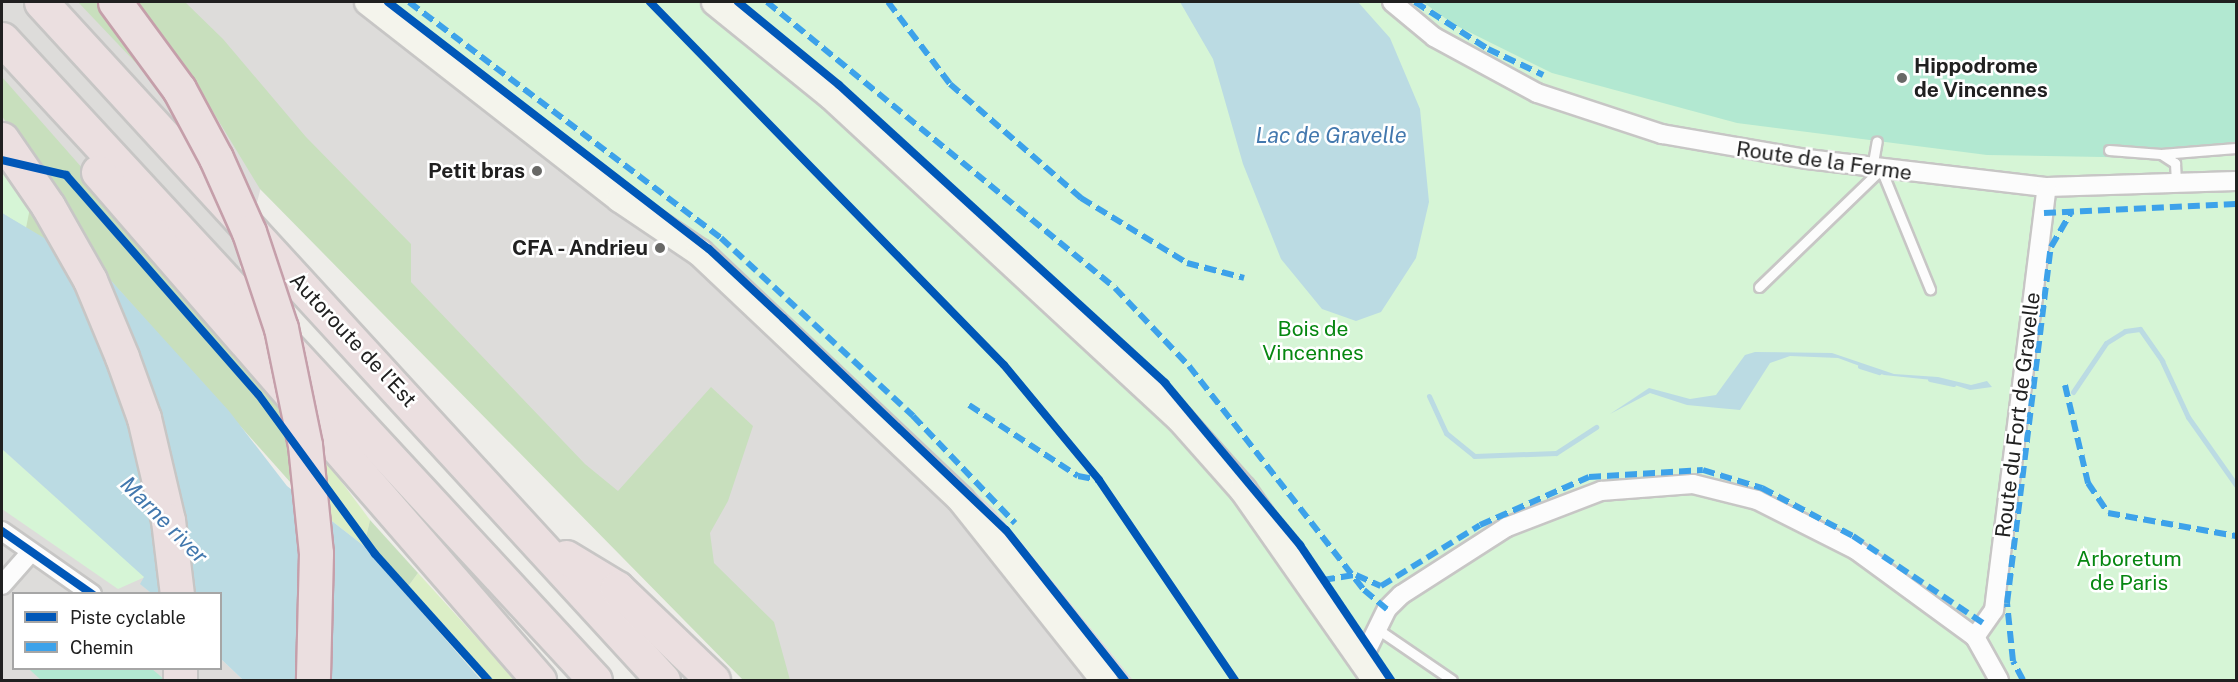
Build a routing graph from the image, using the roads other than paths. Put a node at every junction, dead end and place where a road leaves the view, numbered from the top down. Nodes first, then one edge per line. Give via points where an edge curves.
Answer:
1 (41, 2) edge
2 (115, 2) edge
3 (368, 2) edge
4 (715, 2) edge
5 (1392, 2) edge
6 (2, 39) edge
7 (2, 51) edge
8 (2, 139) edge
9 (1877, 141) dead end
10 (2236, 148) edge
11 (2109, 150) dead end
12 (2161, 154) junction
13 (1877, 169) junction
14 (2236, 181) edge
15 (2047, 187) junction
16 (2176, 187) junction
17 (1759, 287) dead end
18 (1930, 289) dead end
19 (2, 531) edge
20 (539, 541) junction
21 (31, 552) junction
22 (2, 585) edge
23 (89, 592) edge
24 (177, 592) edge
25 (1376, 628) junction
26 (1975, 637) junction
27 (182, 670) edge
28 (1369, 670) edge
29 (195, 681) edge
30 (313, 681) edge
31 (539, 681) edge
32 (595, 681) edge
33 (663, 681) edge
34 (712, 681) edge
35 (1104, 681) edge
36 (1452, 681) edge
37 (1999, 681) edge

1 - 20 highway, Autoroute de l’Est
2 - 30 highway, bridge via 179,89 216,158 249,232 281,328 305,446 316,553
3 - 35 street via 620,199 700,254 961,500
4 - 28 street via 830,95 1174,412 1243,490
5 - 13 street, Route de la Ferme via 1434,37 1537,93 1601,117 1736,149
6 - 32 highway
7 - 31 highway via 8,68
8 - 24 highway via 48,206 90,280 122,357 144,418 168,520
9 - 13 lane
10 - 12 lane
11 - 12 lane
12 - 16 lane via 2175,163
13 - 15 street, Route de la Ferme
13 - 17 lane
13 - 18 lane
14 - 16 street, Route de la Ferme
15 - 16 street, Route de la Ferme
15 - 26 street, Route du Fort de Gravelle via 1994,610
19 - 21 street
20 - 33 highway, Autoroute de l’Est
20 - 34 highway via 617,588
21 - 22 street
21 - 23 street
25 - 26 street via 1387,609 1422,580 1538,512 1601,491 1693,484 1757,500 1856,550
25 - 28 street
25 - 36 lane
26 - 37 street
27 - 29 street

